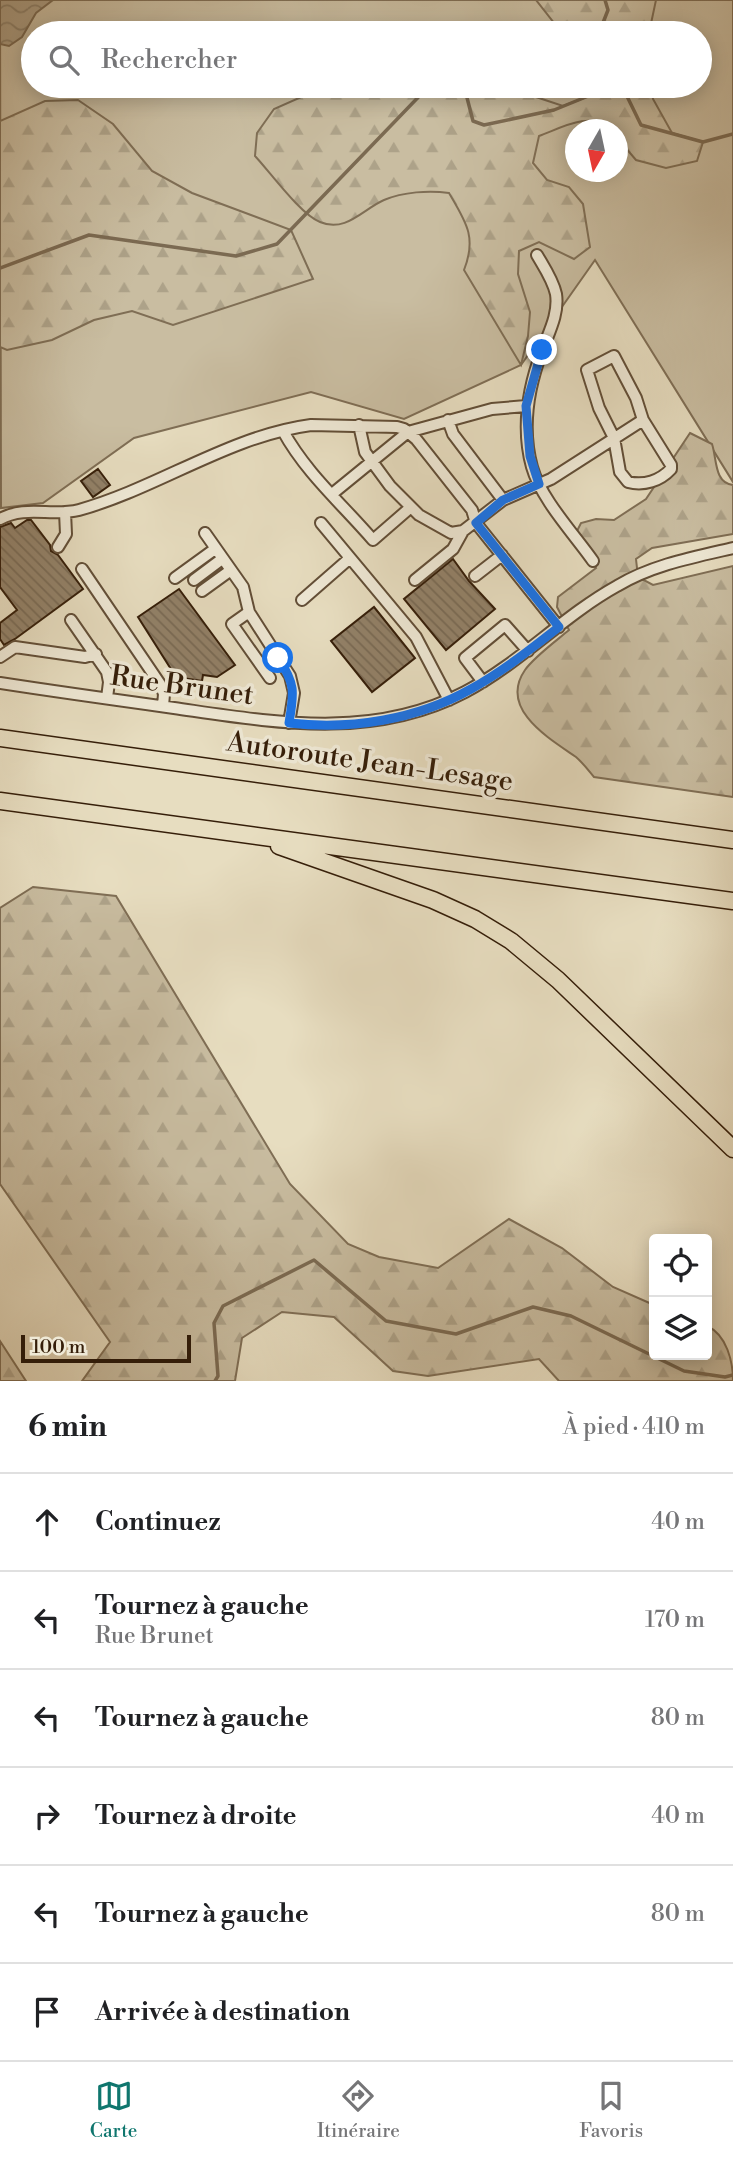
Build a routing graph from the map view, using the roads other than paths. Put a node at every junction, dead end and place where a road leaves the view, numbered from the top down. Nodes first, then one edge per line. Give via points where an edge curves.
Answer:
1 (537, 255) dead end
2 (526, 406) junction
3 (448, 420) junction
4 (643, 420) junction
5 (359, 425) junction
6 (283, 431) junction
7 (408, 432) junction
8 (614, 438) junction
9 (371, 461) junction
10 (539, 484) junction
11 (332, 494) junction
12 (503, 500) junction
13 (411, 508) junction
14 (65, 512) junction
15 (0, 519) edge
16 (321, 523) dead end
17 (476, 523) junction
18 (463, 531) junction
19 (205, 533) dead end
20 (58, 547) dead end
21 (733, 548) edge
22 (215, 549) junction
23 (502, 555) junction
24 (350, 558) junction
25 (222, 559) junction
26 (593, 561) dead end
27 (82, 569) dead end
28 (230, 570) junction
29 (475, 576) dead end
30 (175, 579) dead end
31 (194, 580) dead end
32 (415, 580) dead end
33 (202, 591) dead end
34 (302, 600) dead end
35 (249, 612) junction
36 (71, 620) dead end
37 (559, 627) junction
38 (528, 651) junction
39 (96, 654) junction
40 (0, 656) edge
41 (278, 658) junction
42 (263, 668) junction
43 (45, 677) dead end
44 (270, 678) dead end
45 (483, 682) junction
46 (0, 683) edge
47 (43, 689) junction
48 (107, 698) junction
49 (449, 700) junction
50 (163, 706) junction
51 (289, 723) junction
52 (0, 738) edge
53 (0, 801) edge
54 (247, 835) junction
55 (733, 838) edge
56 (733, 901) edge
57 (733, 1149) edge

1 - 2 street via 554,288 556,303
2 - 3 street
2 - 10 street via 530,456
3 - 7 street
3 - 12 street
4 - 8 street
4 - 8 street via 671,465 661,478 638,484 624,479
4 - 8 street via 614,356 587,370
5 - 6 street via 311,425
5 - 7 street
5 - 9 street
6 - 11 street via 301,460
6 - 14 street
7 - 9 street
7 - 17 street via 472,510
8 - 10 street
9 - 11 street
9 - 13 street
10 - 12 street
10 - 26 street
11 - 13 street via 373,540
12 - 17 street
13 - 18 street via 445,531
14 - 15 street via 23,511
14 - 20 street via 66,534
16 - 24 street
17 - 18 street
17 - 23 street
18 - 32 street via 453,549
19 - 22 street
21 - 37 street, Rue Brunet via 630,579
22 - 25 street
22 - 30 street
23 - 29 street
23 - 37 street
24 - 34 street
24 - 49 street via 416,637
25 - 28 street
25 - 31 street
27 - 50 street via 160,684
28 - 33 street
28 - 35 street via 243,587
35 - 41 street
35 - 42 street via 232,624
36 - 39 street
37 - 38 street, Rue Brunet
38 - 45 street, Rue Brunet
38 - 45 street via 505,625 465,658
39 - 40 street via 85,657 15,647
39 - 48 street via 109,677
41 - 42 street
41 - 51 street via 293,686
42 - 44 street
43 - 47 street
45 - 49 street, Rue Brunet
46 - 47 street, Rue Brunet
47 - 48 street, Rue Brunet
48 - 50 street, Rue Brunet
49 - 51 street, Rue Brunet via 373,722
50 - 51 street, Rue Brunet
52 - 55 highway, Autoroute Jean-Lesage
53 - 54 highway
54 - 56 highway
54 - 57 highway via 433,900 511,941 558,980

